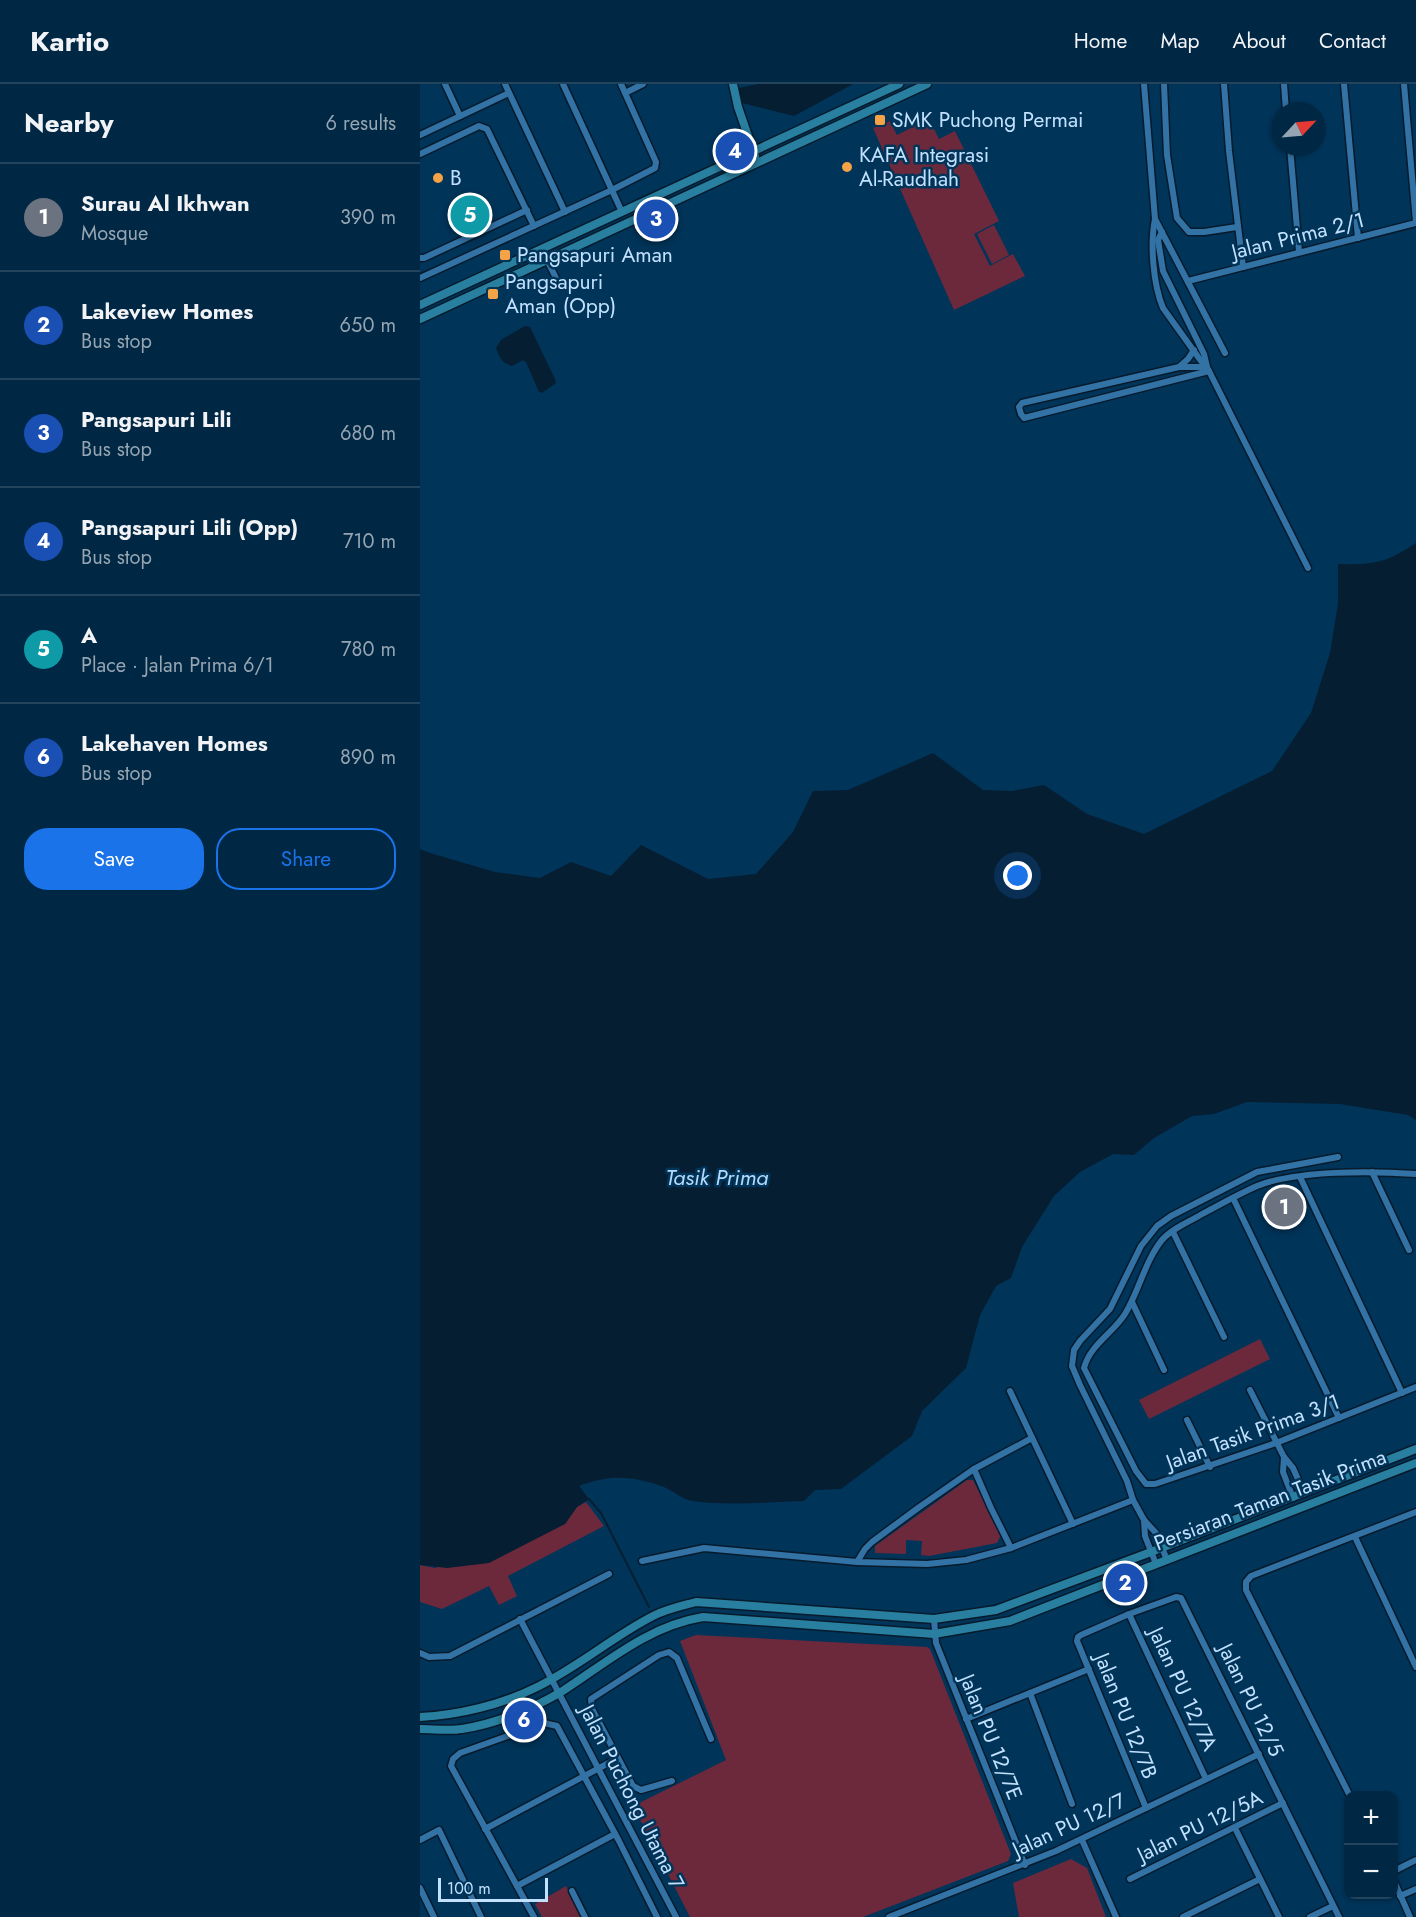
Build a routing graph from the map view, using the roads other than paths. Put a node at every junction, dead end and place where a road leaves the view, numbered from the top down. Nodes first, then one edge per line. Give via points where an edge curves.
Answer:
1 (445, 84) edge
2 (505, 84) edge
3 (563, 84) edge
4 (621, 84) edge
5 (643, 84) edge
6 (733, 84) edge
7 (899, 84) edge
8 (927, 84) edge
9 (1144, 84) edge
10 (1164, 84) edge
11 (1224, 84) edge
12 (1284, 84) edge
13 (1344, 84) edge
14 (1404, 84) edge
15 (509, 93) junction
16 (625, 93) junction
17 (1285, 102) edge
18 (460, 116) junction
19 (420, 135) edge
20 (754, 152) junction
21 (420, 154) edge
22 (1291, 156) edge
23 (758, 162) junction
24 (612, 190) junction
25 (527, 210) junction
26 (565, 212) junction
27 (622, 212) junction
28 (1155, 219) junction
29 (1416, 223) edge
30 (534, 226) junction
31 (1237, 227) junction
32 (1162, 232) junction
33 (1358, 238) junction
34 (542, 250) junction
35 (1299, 252) junction
36 (420, 258) edge
37 (547, 260) junction
38 (1243, 267) junction
39 (420, 278) edge
40 (557, 280) dead end
41 (1188, 281) junction
42 (420, 305) edge
43 (420, 319) edge
44 (1194, 350) junction
45 (1225, 353) dead end
46 (1179, 367) junction
47 (1208, 369) junction
48 (1308, 568) dead end
49 (1338, 1157) dead end
50 (1372, 1172) junction
51 (1416, 1174) edge
52 (1300, 1178) junction
53 (1233, 1198) junction
54 (1173, 1232) junction
55 (1409, 1250) dead end
56 (1132, 1302) junction
57 (1224, 1337) dead end
58 (1164, 1370) dead end
59 (1416, 1388) edge
60 (1250, 1390) dead end
61 (1010, 1391) dead end
62 (1402, 1393) junction
63 (1339, 1418) junction
64 (1187, 1420) dead end
65 (1032, 1438) junction
66 (1276, 1443) junction
67 (1416, 1449) edge
68 (1284, 1457) junction
69 (1416, 1463) edge
70 (1210, 1467) junction
71 (974, 1469) junction
72 (1304, 1493) junction
73 (1293, 1498) junction
74 (1133, 1500) junction
75 (1416, 1512) edge
76 (1144, 1520) junction
77 (1073, 1524) junction
78 (1355, 1537) junction
79 (1011, 1548) junction
80 (1162, 1548) junction
81 (1151, 1552) junction
82 (1167, 1560) junction
83 (642, 1561) dead end
84 (857, 1562) junction
85 (1156, 1564) junction
86 (609, 1574) dead end
87 (1129, 1614) junction
88 (520, 1619) junction
89 (934, 1619) junction
90 (934, 1634) junction
91 (1078, 1637) joint
92 (420, 1653) edge
93 (1416, 1667) edge
94 (1089, 1670) junction
95 (552, 1678) junction
96 (560, 1692) junction
97 (1030, 1693) junction
98 (420, 1717) edge
99 (966, 1719) junction
100 (420, 1729) edge
101 (711, 1739) dead end
102 (1259, 1754) junction
103 (618, 1758) junction
104 (600, 1768) junction
105 (584, 1776) junction
106 (1206, 1779) junction
107 (672, 1781) dead end
108 (1347, 1791) edge
109 (1283, 1803) junction
110 (1072, 1804) dead end
111 (1146, 1808) junction
112 (1235, 1828) junction
113 (485, 1829) junction
114 (615, 1834) junction
115 (420, 1840) edge
116 (1082, 1840) junction
117 (1416, 1860) edge
118 (1025, 1865) junction
119 (1398, 1869) edge
120 (1130, 1879) dead end
121 (1260, 1879) junction
122 (517, 1886) junction
123 (420, 1888) edge
124 (1416, 1889) edge
125 (572, 1891) dead end
126 (1398, 1891) edge
127 (1400, 1896) junction
128 (1333, 1906) junction
129 (435, 1917) edge
130 (481, 1917) edge
131 (534, 1917) edge
132 (585, 1917) edge
133 (657, 1917) edge
134 (676, 1917) edge
135 (889, 1917) edge
136 (1116, 1917) edge
137 (1183, 1917) edge
138 (1279, 1917) edge
139 (1310, 1917) edge
140 (1339, 1917) edge
141 (1410, 1917) edge

1 - 18 street
2 - 15 street
3 - 24 street
4 - 16 street
5 - 16 street
6 - 20 main road
7 - 20 main road
8 - 23 main road
9 - 28 street
10 - 31 street via 1167,155 1177,218 1189,232
11 - 31 street
12 - 17 street
13 - 33 street
14 - 29 street
15 - 18 street
15 - 26 street
16 - 24 street via 656,162 655,168
18 - 19 street
20 - 23 main road
20 - 27 main road
21 - 25 street via 484,126
22 - 35 street
23 - 37 main road
24 - 26 street
24 - 27 street
25 - 30 street
25 - 36 street
26 - 30 street
27 - 34 main road
28 - 32 street
28 - 44 street via 1153,244 1159,298
29 - 33 street, Jalan Prima 2/1
30 - 39 street
31 - 38 street
32 - 41 street
32 - 47 street via 1158,240 1162,271
33 - 35 street, Jalan Prima 2/1
34 - 37 street
34 - 42 main road
35 - 38 street, Jalan Prima 2/1
37 - 40 street
37 - 43 main road
38 - 41 street, Jalan Prima 2/1
41 - 45 street
44 - 46 street
44 - 47 street
46 - 47 street
46 - 47 street via 1022,403 1021,414 1024,418
47 - 48 street
49 - 74 street via 1257,1172 1157,1226 1141,1246 1110,1309 1074,1350 1072,1366
50 - 51 street, Jalan Tasik Prima 3/1
50 - 52 street, Jalan Tasik Prima 3/1
50 - 55 street
52 - 53 street, Jalan Tasik Prima 3/1 via 1258,1186
52 - 62 street
53 - 54 street, Jalan Tasik Prima 3/1
53 - 63 street
54 - 56 street, Jalan Tasik Prima 3/1 via 1162,1239
54 - 57 street
56 - 58 street
56 - 70 street, Jalan Tasik Prima 3/1 via 1087,1357 1084,1368 1136,1472 1146,1484 1163,1483
59 - 62 street, Jalan Tasik Prima 3/1
60 - 66 street
61 - 65 street
62 - 63 street, Jalan Tasik Prima 3/1
63 - 66 street, Jalan Tasik Prima 3/1
64 - 70 street
65 - 71 street
65 - 77 street
66 - 68 street
66 - 70 street, Jalan Tasik Prima 3/1
67 - 72 main road, Persiaran Taman Tasik Prima
68 - 72 street
68 - 73 street via 1283,1472
69 - 82 main road, Persiaran Taman Tasik Prima
71 - 79 street
71 - 84 street via 872,1542
72 - 73 main road, Persiaran Taman Tasik Prima
73 - 80 main road, Persiaran Taman Tasik Prima
74 - 76 street
74 - 77 street
75 - 78 street
76 - 80 street via 1156,1533
76 - 81 street
77 - 79 street
78 - 93 street
78 - 108 street via 1251,1576 1246,1582 1246,1590
79 - 84 street via 966,1560 927,1564
80 - 81 main road, Persiaran Taman Tasik Prima
80 - 82 street
81 - 85 street
81 - 89 main road, Persiaran Taman Tasik Prima via 996,1610
82 - 85 main road, Persiaran Taman Tasik Prima
83 - 84 street via 704,1548
85 - 90 main road, Persiaran Taman Tasik Prima via 1010,1621
86 - 88 street
87 - 91 street, Jalan PU 12/5
87 - 102 street, Jalan PU 12/5 via 1181,1598
87 - 106 street, Jalan PU 12/7A
88 - 92 street via 450,1656 429,1657
88 - 95 street, Jalan Puchong Utama 7
89 - 90 street, Jalan PU 12/7E
89 - 95 main road, Persiaran Taman Tasik Prima via 696,1602 653,1616
90 - 96 main road, Persiaran Taman Tasik Prima via 703,1617 655,1632 632,1644
90 - 99 street, Jalan PU 12/7E
91 - 94 street, Jalan PU 12/7B
94 - 97 street
94 - 111 street, Jalan PU 12/7B
95 - 96 street, Jalan Puchong Utama 7
95 - 98 main road, Persiaran Taman Tasik Prima via 535,1689 495,1703 453,1714
96 - 100 main road, Persiaran Taman Tasik Prima via 539,1704 461,1729
96 - 104 street, Jalan Puchong Utama 7
97 - 99 street
97 - 110 street
99 - 118 street, Jalan PU 12/7E
101 - 103 street via 677,1658 669,1652 591,1699
102 - 106 street, Jalan PU 12/7
102 - 109 street, Jalan PU 12/5
103 - 104 street
103 - 107 street via 633,1786 641,1790
104 - 105 street
104 - 134 street, Jalan Puchong Utama 7
105 - 113 street
105 - 113 street via 557,1726 544,1723 460,1752 451,1766
105 - 114 street
106 - 111 street, Jalan PU 12/7
109 - 112 street, Jalan PU 12/5A
109 - 128 street, Jalan PU 12/5
111 - 116 street, Jalan PU 12/7
112 - 120 street, Jalan PU 12/5A
112 - 121 street
113 - 122 street
114 - 122 street
114 - 133 street
115 - 130 street via 439,1830
116 - 118 street, Jalan PU 12/7
116 - 136 street
117 - 119 street
118 - 135 street, Jalan PU 12/7
121 - 137 street
121 - 138 street
122 - 131 street
123 - 129 street
124 - 127 street
125 - 132 street
126 - 127 street
127 - 141 street
128 - 139 street
128 - 140 street, Jalan PU 12/5

